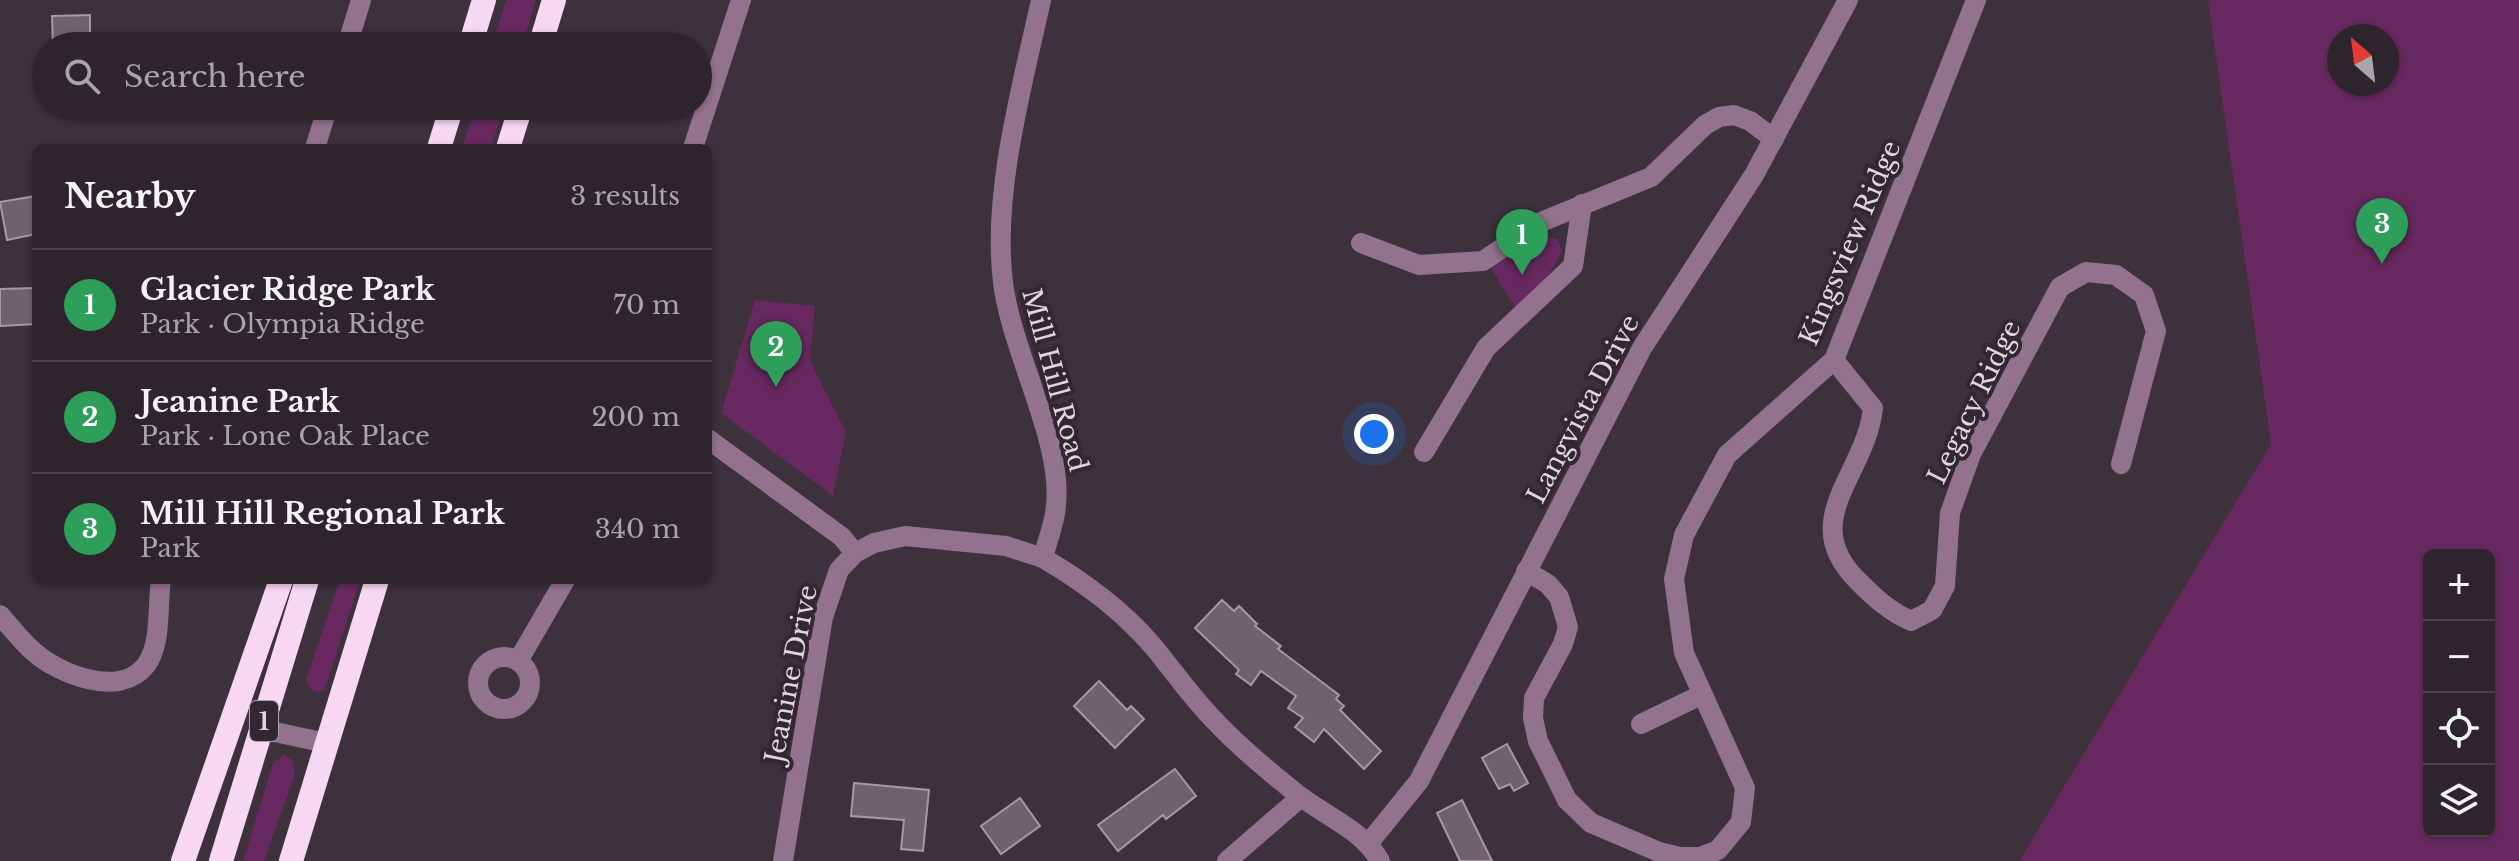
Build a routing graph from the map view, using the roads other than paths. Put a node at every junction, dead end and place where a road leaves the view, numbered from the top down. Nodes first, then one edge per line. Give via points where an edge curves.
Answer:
1 (361, 0) edge
2 (484, 0) edge
3 (554, 0) edge
4 (741, 0) edge
5 (1041, 0) edge
6 (1848, 0) edge
7 (1976, 0) edge
8 (351, 32) edge
9 (474, 32) edge
10 (544, 32) edge
11 (712, 89) edge
12 (324, 120) edge
13 (448, 120) edge
14 (517, 120) edge
15 (702, 120) edge
16 (1774, 139) junction
17 (316, 144) edge
18 (440, 144) edge
19 (509, 144) edge
20 (694, 144) edge
21 (1582, 204) junction
22 (1361, 243) dead end
23 (1834, 360) junction
24 (712, 442) edge
25 (1424, 452) dead end
26 (2121, 464) dead end
27 (855, 553) junction
28 (1043, 558) junction
29 (1526, 571) junction
30 (161, 584) edge
31 (280, 584) edge
32 (306, 584) edge
33 (376, 584) edge
34 (563, 584) edge
35 (0, 615) edge
36 (518, 661) dead end
37 (1701, 695) junction
38 (1641, 724) dead end
39 (261, 729) junction
40 (326, 743) junction
41 (1301, 797) junction
42 (1374, 852) edge
43 (183, 861) edge
44 (221, 861) edge
45 (291, 861) edge
46 (783, 861) edge
47 (1227, 861) edge

1 - 8 street
2 - 9 highway
3 - 10 highway
4 - 11 street
5 - 28 street, Mill Hill Road via 1007,176 1001,240 1009,318 1056,476 1056,507
6 - 16 street, Langvista Drive
7 - 23 street, Kingsview Ridge
12 - 17 street
13 - 18 highway
14 - 19 highway
15 - 20 street
16 - 21 street via 1750,121 1719,117 1651,177
16 - 29 street, Langvista Drive via 1642,348
21 - 22 street via 1541,222 1483,261 1419,265
21 - 25 street via 1573,266 1486,348
23 - 26 street, Legacy Ridge via 1873,408 1870,434 1836,505 1830,533 1841,564 1887,610 1911,621 1932,610 1945,586 1950,513 1971,454 2060,287 2086,272 2116,275 2144,295 2156,331
23 - 37 street, Kingsview Ridge via 1727,455 1684,535 1674,579 1677,624
24 - 27 street via 842,537
27 - 28 street via 905,536 1006,546
27 - 46 street, Jeanine Drive via 839,570 823,617
28 - 41 street via 1118,611 1212,718
29 - 37 street, Kingsview Ridge via 1559,597 1568,627 1534,698 1538,741 1567,800 1591,823 1680,857 1718,850 1733,836 1745,806 1745,788
29 - 42 street, Langvista Drive via 1419,781
30 - 35 street via 153,651 146,665 121,681 77,677 56,667 35,653
31 - 43 highway
32 - 39 highway, 1
33 - 40 highway
34 - 36 street
37 - 38 street
39 - 40 street
39 - 44 highway, 1
40 - 45 highway
41 - 42 street
41 - 47 street

